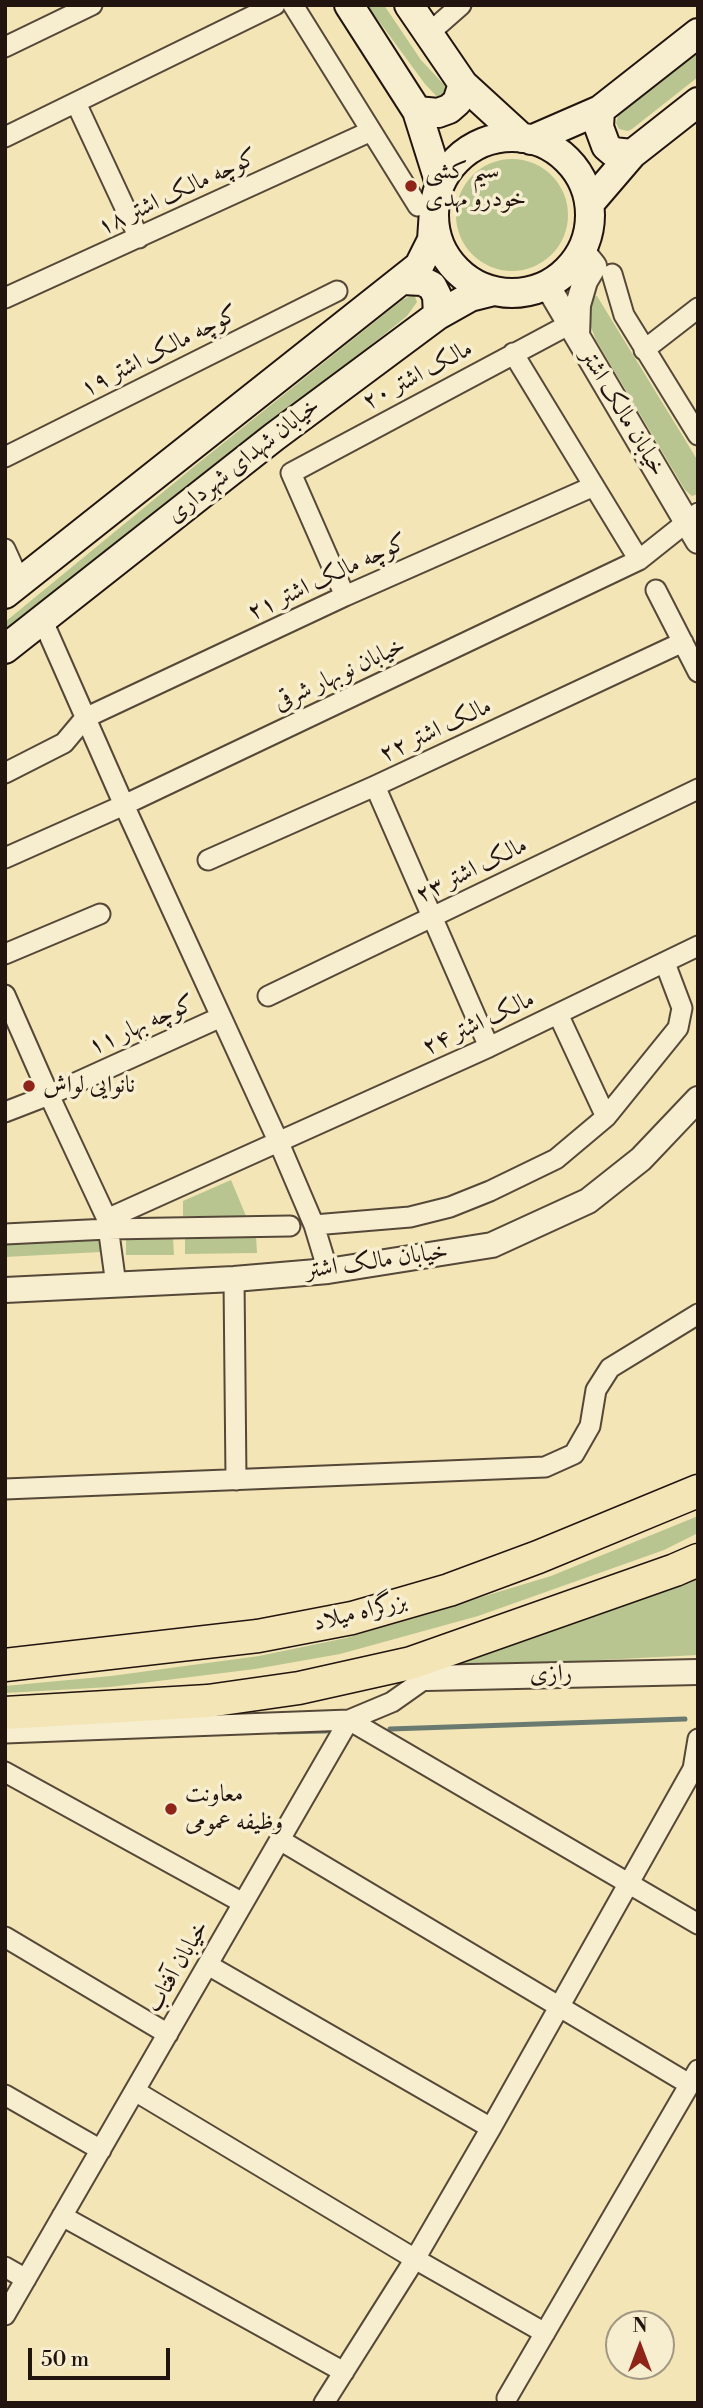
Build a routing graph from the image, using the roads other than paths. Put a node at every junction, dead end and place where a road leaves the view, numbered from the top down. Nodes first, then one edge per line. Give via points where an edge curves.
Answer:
1 (92, 5) edge
2 (275, 5) edge
3 (293, 5) edge
4 (348, 5) edge
5 (409, 5) edge
6 (461, 5) edge
7 (698, 33) edge
8 (428, 34) junction
9 (5, 47) edge
10 (463, 84) junction
11 (698, 102) edge
12 (76, 103) junction
13 (600, 110) junction
14 (417, 111) junction
15 (371, 131) junction
16 (5, 137) edge
17 (526, 139) junction
18 (632, 154) junction
19 (431, 200) junction
20 (590, 203) junction
21 (139, 238) junction
22 (582, 251) junction
23 (612, 274) dead end
24 (403, 280) junction
25 (547, 285) junction
26 (337, 291) dead end
27 (494, 291) junction
28 (5, 298) edge
29 (698, 308) edge
30 (438, 315) junction
31 (573, 330) junction
32 (644, 351) junction
33 (513, 353) junction
34 (698, 435) edge
35 (5, 457) edge
36 (594, 486) junction
37 (694, 525) edge
38 (5, 550) edge
39 (639, 560) junction
40 (13, 588) edge
41 (656, 590) dead end
42 (345, 596) junction
43 (42, 619) junction
44 (683, 642) junction
45 (5, 649) edge
46 (698, 672) edge
47 (85, 718) junction
48 (5, 772) edge
49 (375, 786) junction
50 (698, 789) edge
51 (124, 805) junction
52 (5, 858) edge
53 (208, 860) dead end
54 (100, 914) dead end
55 (433, 917) junction
56 (698, 946) edge
57 (5, 954) edge
58 (665, 962) junction
59 (5, 995) edge
60 (268, 996) dead end
61 (558, 1014) junction
62 (221, 1017) junction
63 (489, 1047) junction
64 (48, 1095) junction
65 (698, 1098) edge
66 (5, 1112) edge
67 (606, 1116) junction
68 (279, 1143) junction
69 (108, 1224) junction
70 (314, 1224) junction
71 (290, 1226) dead end
72 (5, 1234) edge
73 (328, 1270) junction
74 (234, 1279) junction
75 (117, 1285) junction
76 (5, 1290) edge
77 (698, 1314) edge
78 (236, 1480) junction
79 (5, 1489) edge
80 (698, 1491) edge
81 (698, 1560) edge
82 (5, 1665) edge
83 (419, 1670) junction
84 (698, 1671) edge
85 (5, 1713) edge
86 (349, 1720) junction
87 (5, 1733) edge
88 (698, 1738) edge
89 (695, 1770) edge
90 (5, 1772) edge
91 (280, 1840) junction
92 (627, 1884) junction
93 (243, 1903) junction
94 (698, 1924) edge
95 (5, 1937) edge
96 (208, 1965) junction
97 (559, 2006) junction
98 (168, 2034) junction
99 (693, 2077) edge
100 (135, 2091) junction
101 (5, 2095) edge
102 (491, 2128) junction
103 (101, 2150) junction
104 (62, 2216) junction
105 (415, 2259) junction
106 (5, 2267) edge
107 (26, 2278) junction
108 (5, 2315) edge
109 (545, 2333) junction
110 (344, 2372) junction
111 (507, 2398) dead end
112 (324, 2403) edge

1 - 9 street
2 - 12 street
3 - 15 street
4 - 14 main road
5 - 8 main road
6 - 8 street
7 - 13 main road
8 - 10 main road
10 - 14 main road via 457,102 449,109
10 - 17 main road
11 - 18 main road
12 - 16 street
12 - 21 street
13 - 17 main road
13 - 18 main road via 599,127 606,146 613,152
14 - 19 main road
15 - 19 street
15 - 21 street, کوچه مالک اشتر ۱۸
17 - 19 main road via 500,138 477,145 455,161
17 - 20 main road via 548,146 568,160 583,180
18 - 20 main road
19 - 24 main road, خیابان شهدای شهرداری via 432,240 419,266
19 - 27 main road via 437,237 449,262 469,280
20 - 22 main road via 590,228
21 - 28 street, کوچه مالک اشتر ۱۸
22 - 25 main road via 568,271
22 - 31 street via 594,266
23 - 32 street via 624,315
24 - 30 main road via 432,286
24 - 40 main road, خیابان شهدای شهرداری
25 - 27 main road via 521,293
25 - 31 street, خیابان مالک اشتر
26 - 35 street, کوچه مالک اشتر ۱۹
27 - 30 main road, خیابان شهدای شهرداری via 470,297
29 - 32 street
30 - 43 main road, خیابان شهدای شهرداری
31 - 33 street, مالک اشتر ۲۰
31 - 37 street, خیابان مالک اشتر
32 - 34 street
33 - 36 street
33 - 42 street, مالک اشتر ۲۰ via 291,472
36 - 39 street
36 - 42 street, کوچه مالک اشتر ۲۱
37 - 39 street, خیابان نوبهار شرقی
38 - 40 street
39 - 51 street, خیابان نوبهار شرقی
41 - 44 street
42 - 47 street, کوچه مالک اشتر ۲۱
43 - 45 main road, خیابان شهدای شهرداری
43 - 47 street
44 - 46 street
44 - 49 street, مالک اشتر ۲۲
47 - 48 street via 64,743
47 - 51 street
49 - 53 street, مالک اشتر ۲۲
49 - 55 street
50 - 55 street, مالک اشتر ۲۳
51 - 52 street, خیابان نوبهار شرقی
51 - 62 street
54 - 57 street
55 - 60 street, مالک اشتر ۲۳
55 - 63 street
56 - 58 street, مالک اشتر ۲۴
58 - 61 street, مالک اشتر ۲۴
58 - 67 street via 682,1008 678,1028
59 - 64 street
61 - 63 street, مالک اشتر ۲۴
61 - 67 street
62 - 64 street, کوچه بهار ۱۱
62 - 68 street
63 - 68 street, مالک اشتر ۲۴
64 - 66 street, کوچه بهار ۱۱
64 - 69 street
65 - 73 street, خیابان مالک اشتر via 640,1159 588,1201 492,1245
67 - 70 street via 556,1159 450,1207 410,1217
68 - 69 street, مالک اشتر ۲۴
68 - 70 street
69 - 71 street
69 - 72 street
69 - 75 street
70 - 73 street
73 - 74 street, خیابان مالک اشتر
74 - 75 street, خیابان مالک اشتر
74 - 78 street
75 - 76 street, خیابان مالک اشتر
77 - 78 street via 610,1368 596,1390 590,1426 574,1454 545,1467
78 - 79 street
80 - 82 highway, بزرگراه میلاد via 462,1585 352,1618 258,1636
81 - 83 highway
83 - 84 street, رازی
83 - 85 highway via 208,1701
83 - 86 street via 392,1702
86 - 87 street
86 - 91 street, خیابان آفتاب
86 - 92 street
88 - 89 street
89 - 92 street
90 - 93 street
91 - 93 street, خیابان آفتاب
91 - 97 street
92 - 94 street
92 - 97 street
93 - 96 street, خیابان آفتاب
95 - 98 street
96 - 98 street, خیابان آفتاب
96 - 102 street
97 - 99 street
97 - 102 street
98 - 100 street, خیابان آفتاب
99 - 109 street
100 - 103 street, خیابان آفتاب
100 - 105 street
101 - 103 street
102 - 105 street
103 - 104 street, خیابان آفتاب
104 - 107 street, خیابان آفتاب
104 - 110 street
105 - 109 street
105 - 110 street
106 - 107 street
107 - 108 street, خیابان آفتاب
109 - 111 street
110 - 112 street

